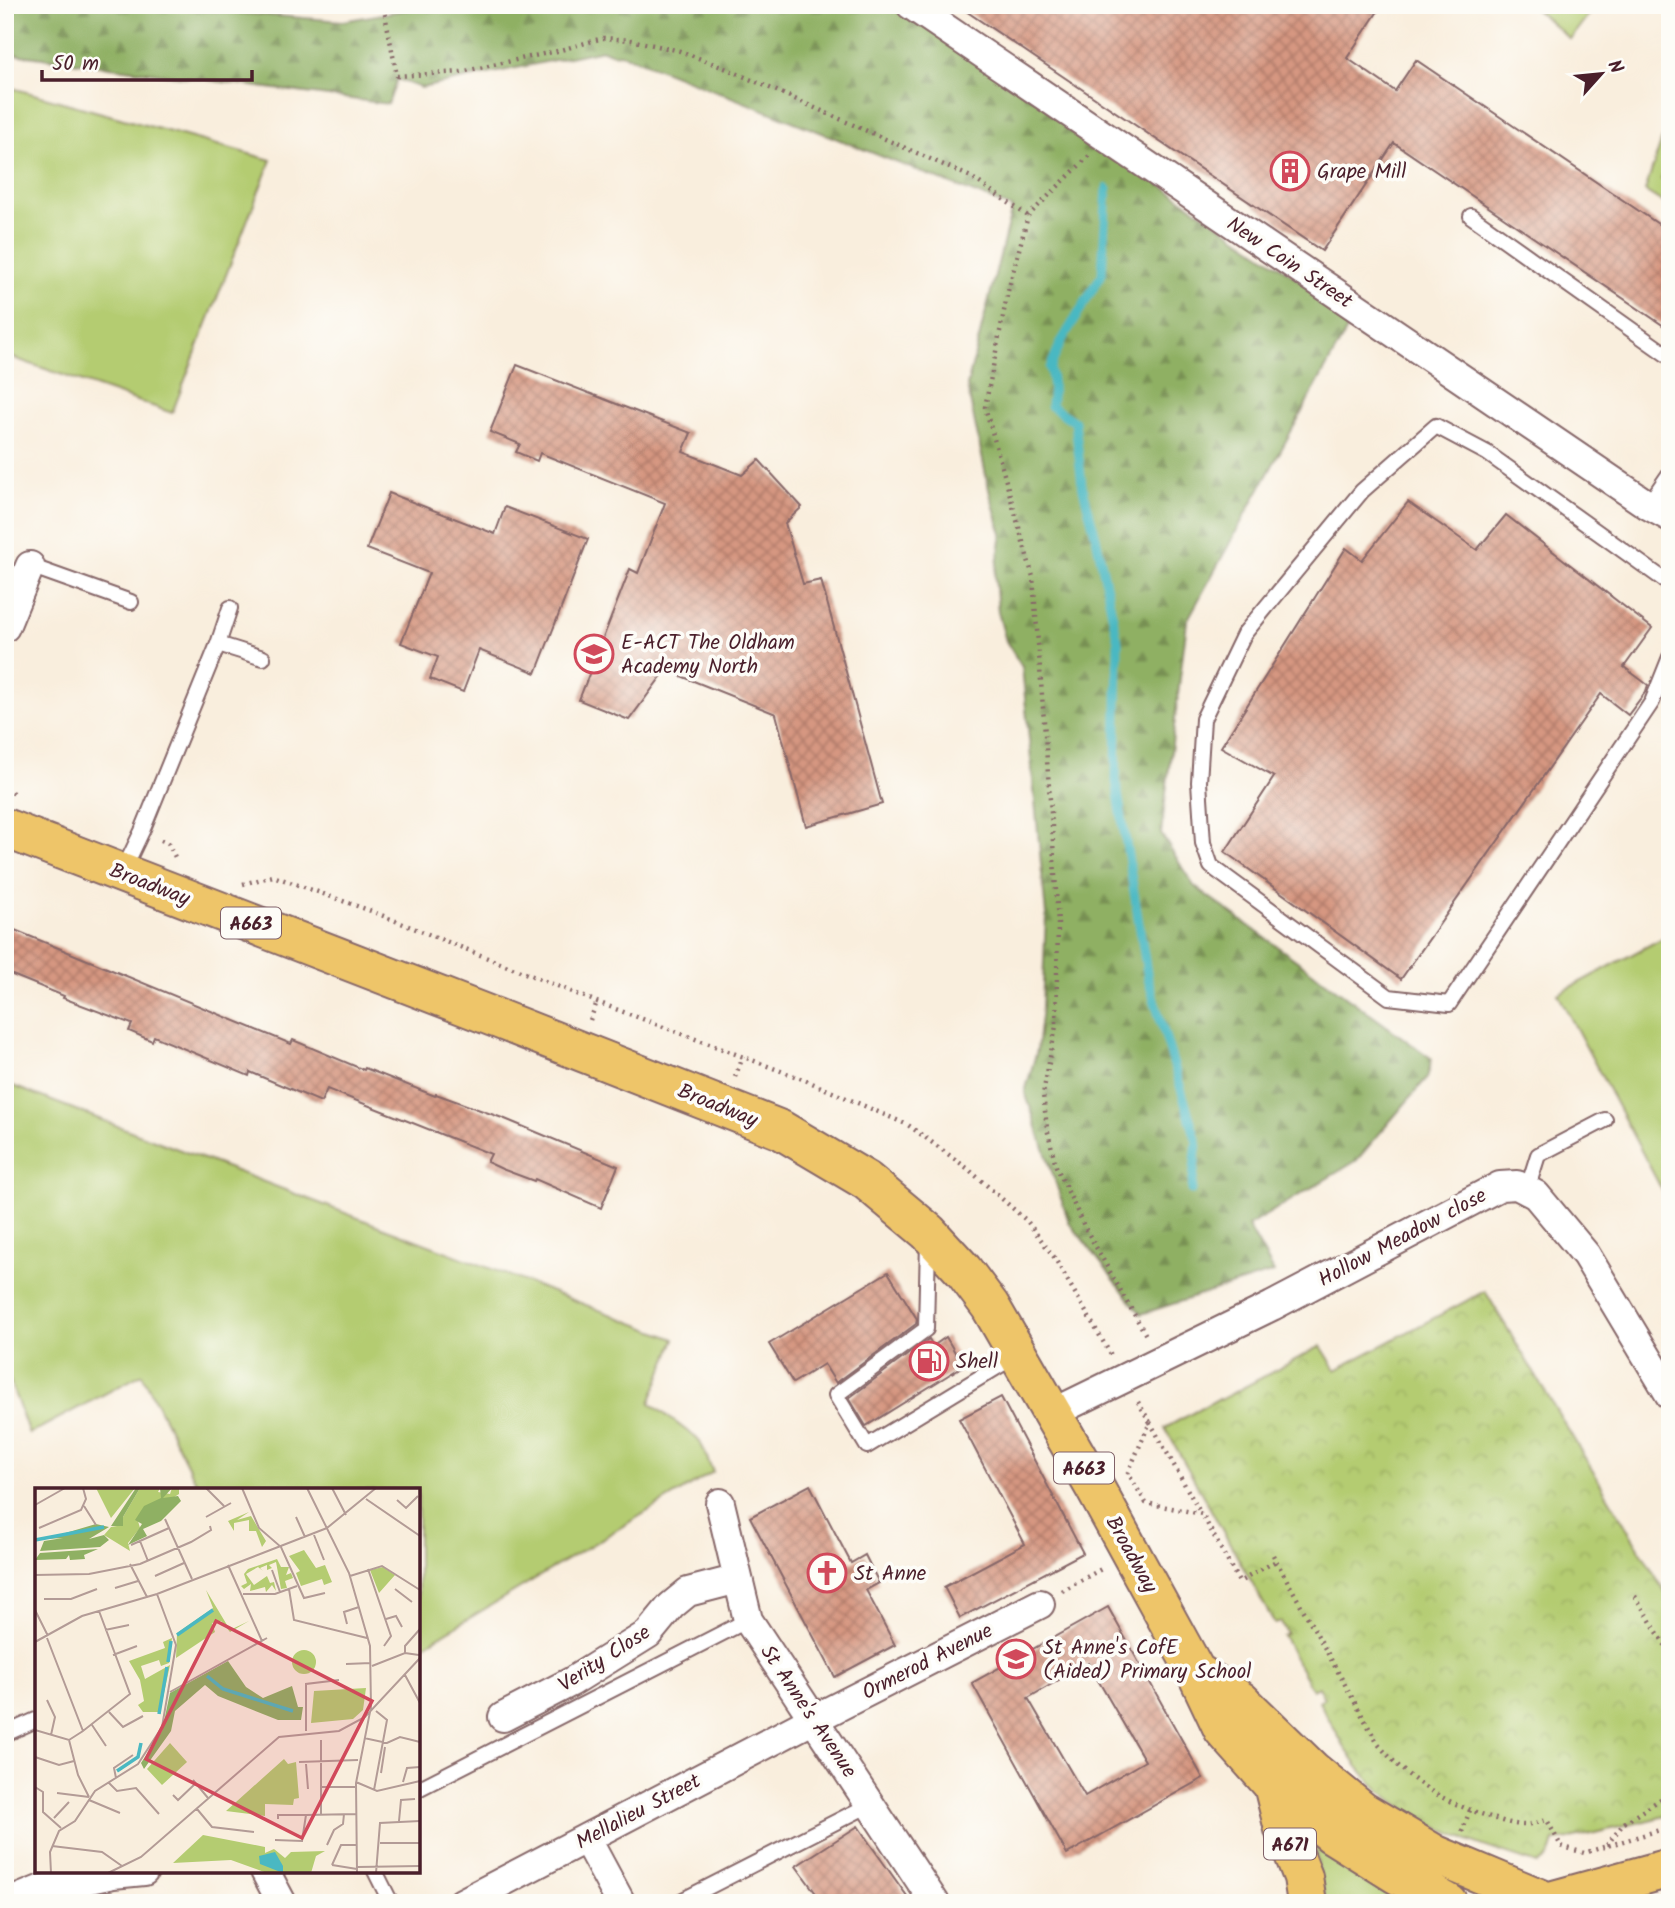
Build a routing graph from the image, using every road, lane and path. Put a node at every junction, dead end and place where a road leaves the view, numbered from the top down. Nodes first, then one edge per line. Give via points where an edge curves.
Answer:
1 (911, 5) edge
2 (386, 14) dead end
3 (1107, 138) junction
4 (1028, 216) junction
5 (1471, 216) dead end
6 (1670, 357) edge
7 (1670, 473) edge
8 (1659, 511) edge
9 (30, 566) joint
10 (1670, 584) edge
11 (131, 603) dead end
12 (230, 608) dead end
13 (8, 610) edge
14 (218, 644) junction
15 (1670, 657) edge
16 (262, 658) dead end
17 (5, 828) edge
18 (123, 873) junction
19 (1605, 1121) dead end
20 (1527, 1190) junction
21 (928, 1231) junction
22 (1149, 1342) dead end
23 (1018, 1355) junction
24 (1670, 1395) edge
25 (1137, 1399) dead end
26 (1053, 1413) junction
27 (1150, 1422) junction
28 (720, 1503) dead end
29 (1202, 1514) junction
30 (1272, 1555) dead end
31 (1276, 1562) junction
32 (1102, 1568) dead end
33 (738, 1579) junction
34 (1635, 1596) dead end
35 (1040, 1604) joint
36 (748, 1620) junction
37 (1670, 1653) edge
38 (1196, 1672) junction
39 (503, 1717) dead end
40 (814, 1719) junction
41 (35, 1720) edge
42 (5, 1734) edge
43 (1273, 1785) junction
44 (420, 1788) edge
45 (1670, 1793) edge
46 (871, 1804) junction
47 (1470, 1810) junction
48 (1663, 1829) dead end
49 (586, 1838) junction
50 (1459, 1840) dead end
51 (1605, 1847) junction
52 (1670, 1868) edge
53 (108, 1873) edge
54 (266, 1873) edge
55 (376, 1873) edge
56 (1547, 1902) edge
57 (8, 1903) edge
58 (282, 1903) edge
59 (391, 1903) edge
60 (462, 1903) edge
61 (621, 1903) edge
62 (677, 1903) edge
63 (935, 1903) edge
64 (1307, 1903) edge
65 (1448, 1903) edge

1 - 3 street, New Coin Street
2 - 4 path via 397,76 461,72 603,38 631,40 680,51 727,69 971,177
3 - 4 path
3 - 8 street, New Coin Street
4 - 22 path via 985,407 1033,577 1058,924 1056,1026 1044,1110 1056,1166
5 - 6 lane
7 - 8 lane
9 - 11 lane
9 - 13 street
10 - 15 lane via 1487,453 1436,426 1362,491 1244,634 1203,719 1199,782 1203,843 1211,866 1389,997 1449,1004 1652,702
12 - 14 lane
14 - 16 lane
14 - 18 lane
17 - 18 main road, Broadway / A663
18 - 21 main road, Broadway / A663 via 781,1130 867,1181
19 - 20 lane via 1538,1156
20 - 24 street via 1586,1255
20 - 26 street, Hollow Meadow close via 1500,1186 1272,1306
21 - 23 main road, Broadway / A663 via 964,1270
21 - 23 lane via 926,1329 836,1395 867,1447
23 - 26 main road, Broadway / A663
25 - 27 path
26 - 38 main road, Broadway / A663
27 - 29 path
27 - 29 path via 1128,1473 1134,1484 1146,1503
28 - 33 street, St Anne's Avenue
29 - 31 path via 1239,1582
30 - 31 path
31 - 47 path via 1378,1744 1417,1783
32 - 35 path
33 - 36 street, St Anne's Avenue
33 - 39 street, Verity Close via 688,1591 648,1634
34 - 37 path
35 - 40 street, Ormerod Avenue
36 - 40 street, St Anne's Avenue
36 - 44 lane
38 - 43 main road, Broadway / A663 via 1223,1729
38 - 56 main road, Broadway / A663 via 1241,1701 1312,1771 1363,1811 1436,1855
40 - 46 street, St Anne's Avenue
40 - 49 street, Mellalieu Street
41 - 42 lane
43 - 64 main road, A671
43 - 65 main road, Broadway / A663 via 1332,1834
45 - 51 path via 1624,1823
46 - 62 lane
46 - 63 street, St Anne's Avenue
47 - 50 path
47 - 51 path via 1523,1825 1547,1820 1561,1846 1584,1853
48 - 51 path
49 - 60 street, Mellalieu Street
49 - 61 street
52 - 56 main road
53 - 57 street via 42,1889
54 - 58 street
55 - 59 lane

